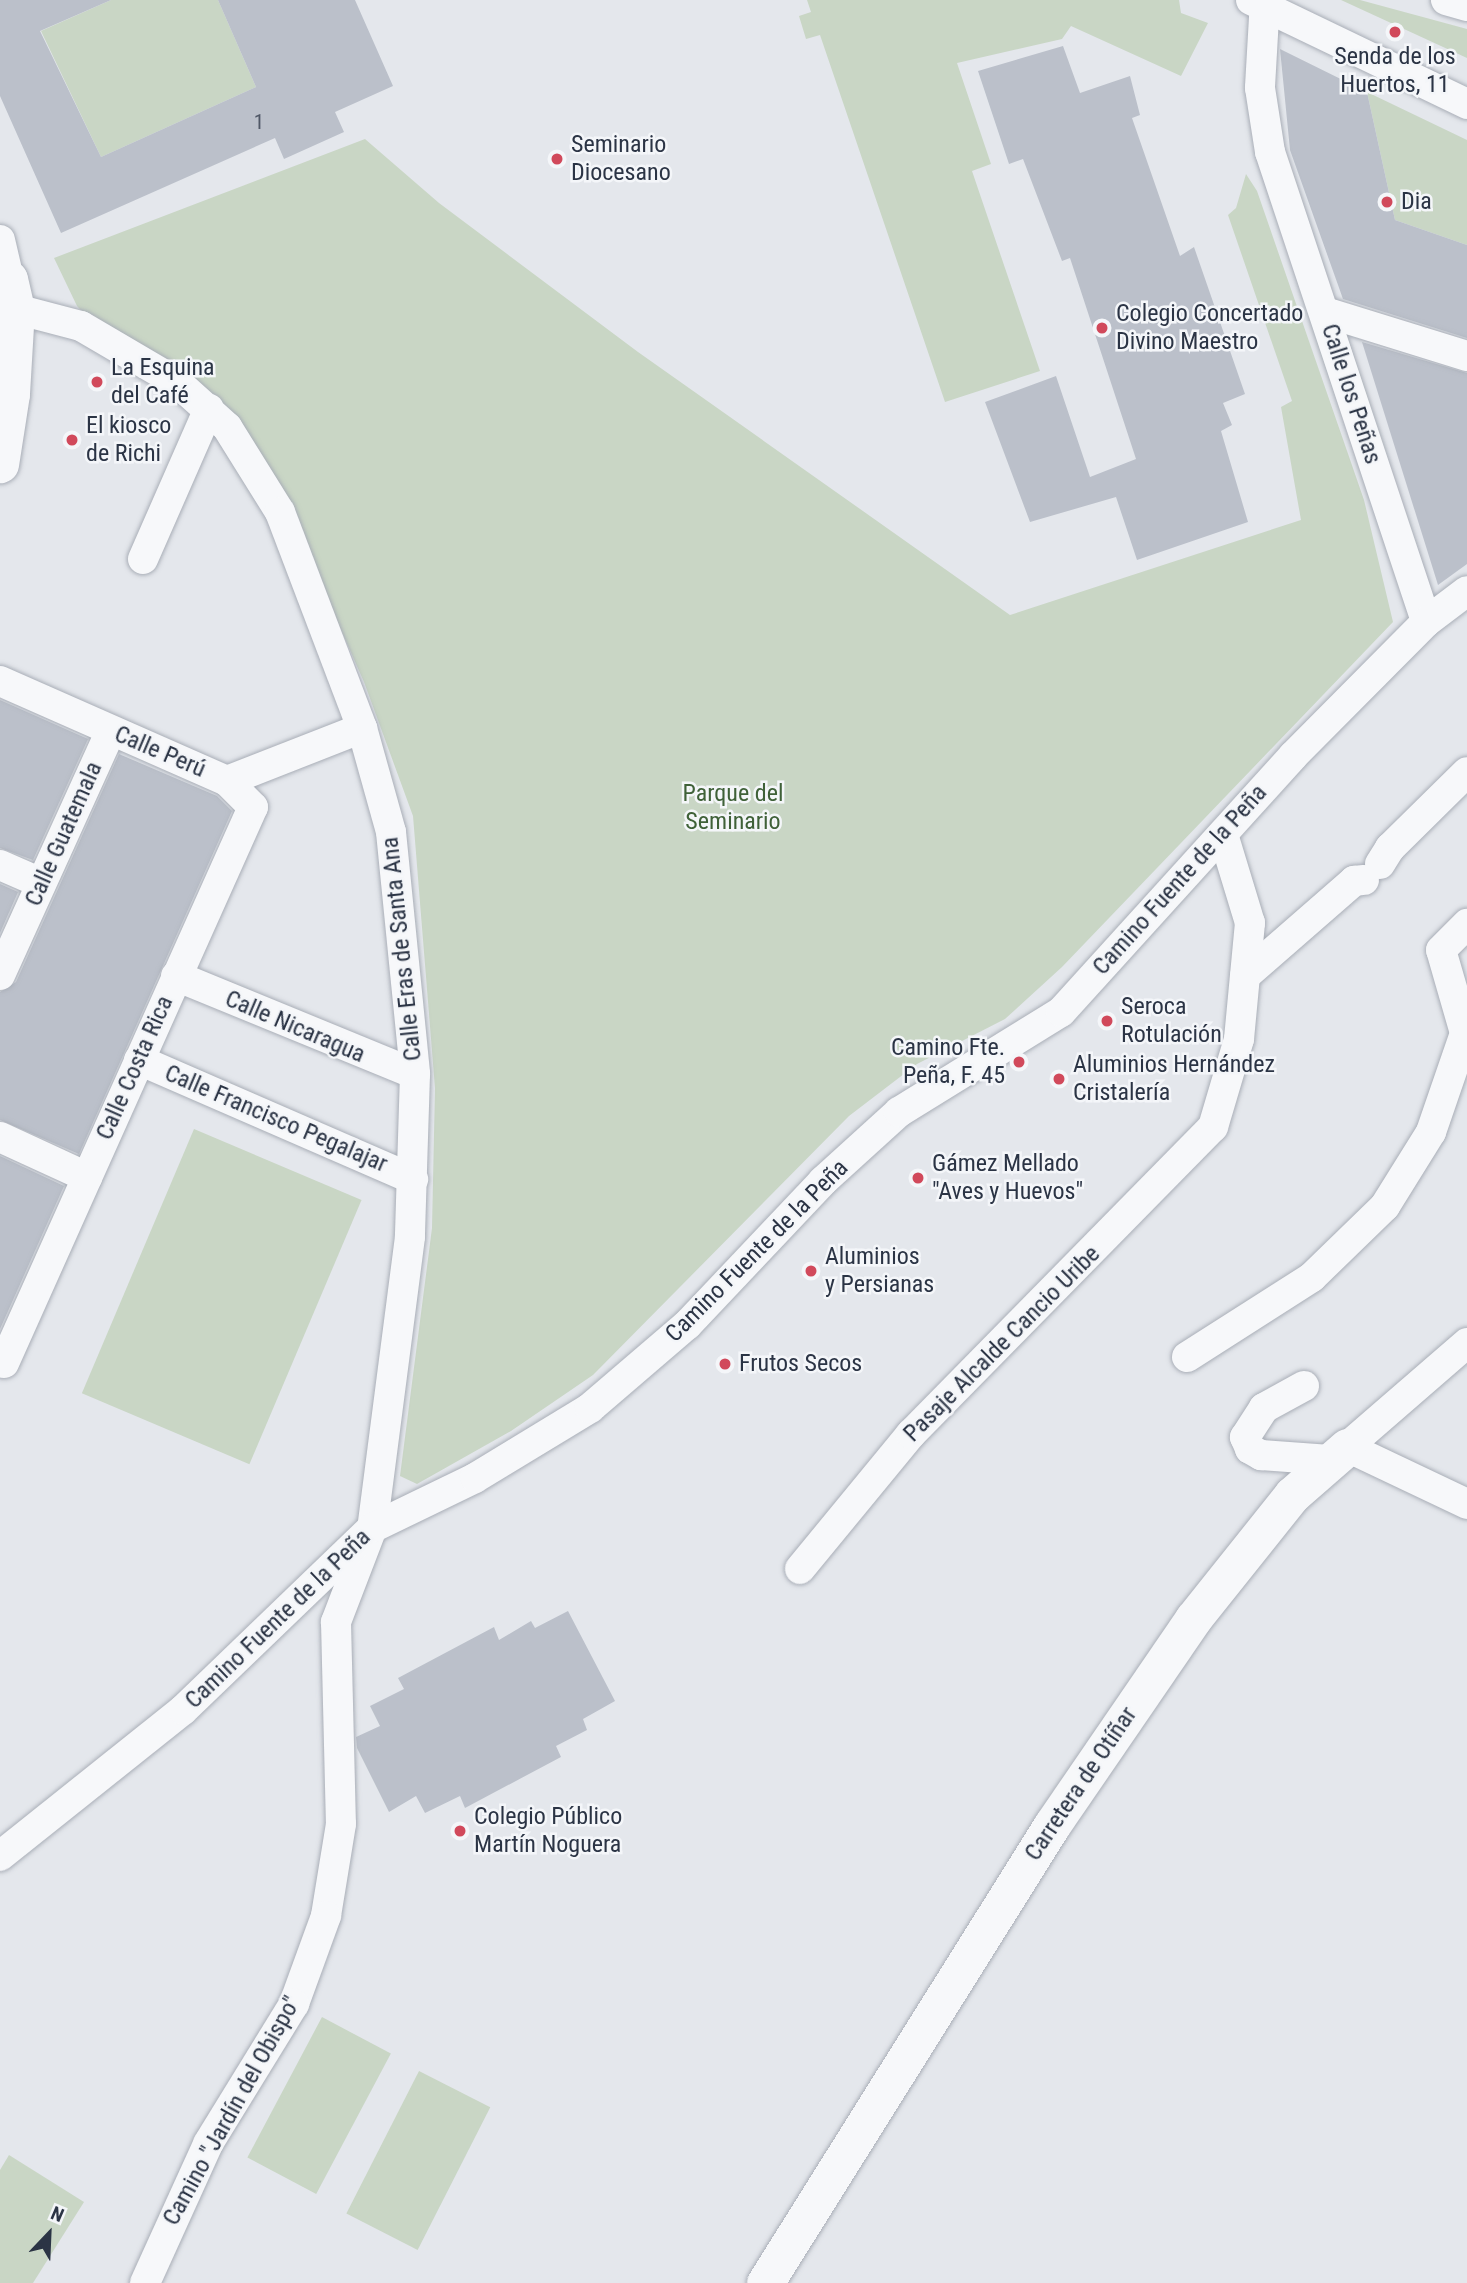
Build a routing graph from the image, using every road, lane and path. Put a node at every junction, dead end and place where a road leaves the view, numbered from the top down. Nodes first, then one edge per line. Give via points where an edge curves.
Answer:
1 (1446, 0) edge
2 (1260, 2) edge
3 (1467, 6) edge
4 (1467, 104) edge
5 (0, 240) edge
6 (8, 288) edge
7 (1325, 312) junction
8 (1467, 356) edge
9 (209, 409) junction
10 (0, 464) edge
11 (143, 559) dead end
12 (1467, 591) edge
13 (1426, 622) junction
14 (0, 681) edge
15 (362, 728) junction
16 (110, 732) junction
17 (1467, 772) edge
18 (227, 780) junction
19 (1223, 834) junction
20 (0, 865) edge
21 (41, 883) junction
22 (1467, 924) edge
23 (0, 975) edge
24 (1245, 975) junction
25 (176, 976) junction
26 (1466, 1033) edge
27 (138, 1060) junction
28 (415, 1074) junction
29 (0, 1136) edge
30 (87, 1177) junction
31 (413, 1179) junction
32 (1467, 1343) edge
33 (1187, 1357) dead end
34 (4, 1363) dead end
35 (1304, 1386) dead end
36 (1338, 1453) junction
37 (1467, 1504) edge
38 (372, 1528) junction
39 (800, 1569) dead end
40 (0, 1856) edge
41 (145, 2283) edge
42 (765, 2283) edge

1 - 3 street
2 - 4 street
2 - 7 street, Calle los Peñas via 1260,88 1270,152
5 - 6 street
6 - 9 street, Calle Eras de Santa Ana via 178,383
6 - 10 street via 11,394
7 - 8 street
7 - 13 street, Calle los Peñas
9 - 11 street
9 - 15 street, Calle Eras de Santa Ana via 279,512
12 - 13 street, Camino Fuente de la Peña
13 - 19 street, Camino Fuente de la Peña
14 - 16 street, Calle Perú
15 - 18 street, Calle Perú
15 - 28 street, Calle Eras de Santa Ana via 391,832
16 - 18 street, Calle Perú
16 - 21 street, Calle Guatemala
17 - 24 street via 1372,872 1354,881
18 - 25 street, Calle Costa Rica via 253,807
19 - 24 street via 1250,923
19 - 38 street, Camino Fuente de la Peña via 1061,1012 899,1112 639,1368 535,1444
20 - 21 street
21 - 23 street, Calle Guatemala
22 - 26 street via 1441,950
24 - 39 street, Pasaje Alcalde Cancio Uribe via 1239,1039 1213,1128 911,1434
25 - 27 street, Calle Costa Rica
25 - 28 street, Calle Nicaragua
26 - 33 street via 1431,1132 1385,1206 1312,1277
27 - 30 street, Calle Costa Rica
27 - 31 street, Calle Francisco Pegalajar
28 - 31 street, Calle Eras de Santa Ana
29 - 30 street
30 - 34 street, Calle Costa Rica
31 - 38 street, Calle Eras de Santa Ana via 410,1237
32 - 36 street, Carretera de Otíñar
35 - 36 street via 1264,1408 1245,1437 1250,1449 1261,1455
36 - 37 street
36 - 42 street, Carretera de Otíñar via 1292,1495 1193,1619 1052,1825
38 - 40 street, Camino Fuente de la Peña via 183,1710
38 - 41 street, Camino "Jardín del Obispo" via 336,1622 341,1824 326,1916 295,2004 208,2144

